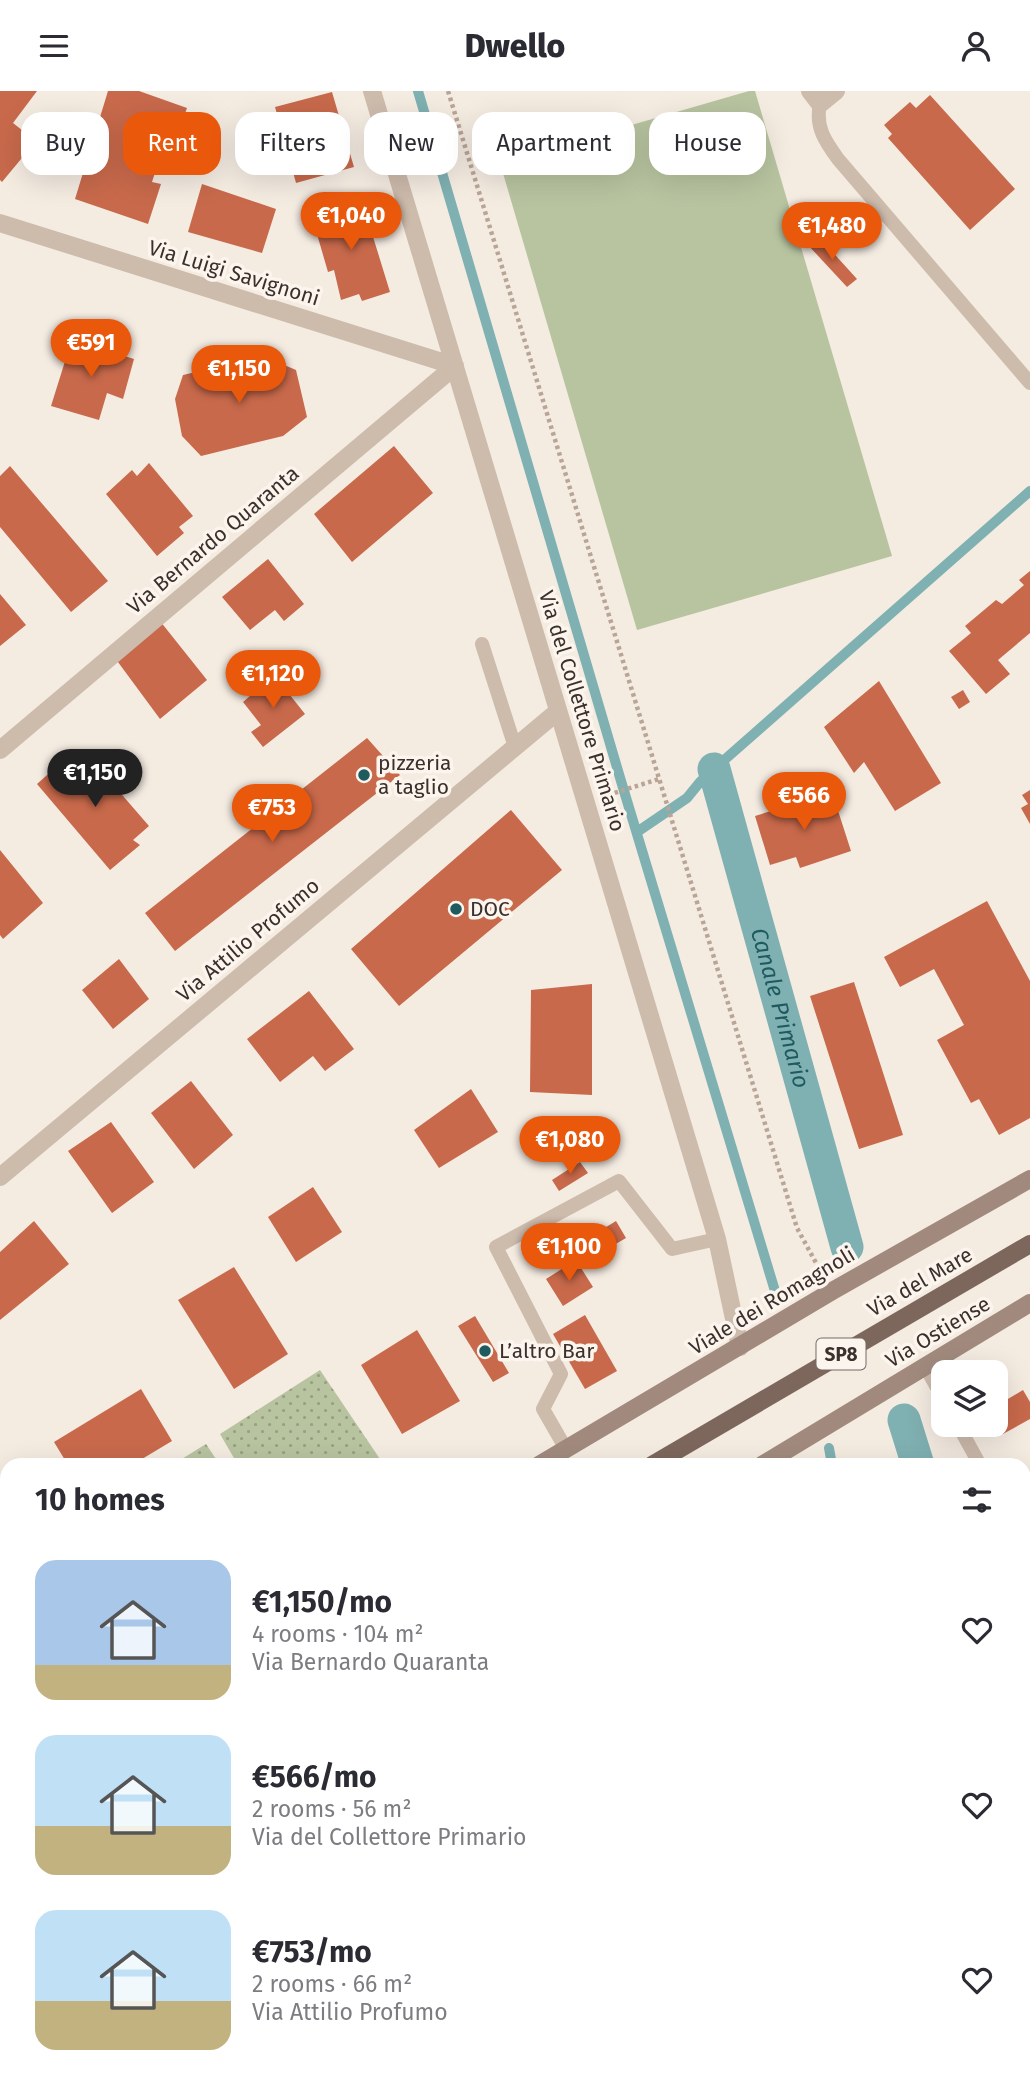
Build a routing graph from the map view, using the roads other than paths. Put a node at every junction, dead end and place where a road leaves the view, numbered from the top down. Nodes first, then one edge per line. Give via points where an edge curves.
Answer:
1 (372, 91) edge
2 (836, 91) edge
3 (815, 98) edge
4 (0, 223) edge
5 (455, 366) junction
6 (1030, 383) edge
7 (482, 644) dead end
8 (557, 712) junction
9 (515, 747) junction
10 (0, 750) edge
11 (0, 1177) edge
12 (1030, 1179) edge
13 (717, 1239) junction
14 (1030, 1244) edge
15 (1030, 1303) edge
16 (740, 1347) junction
17 (925, 1366) junction
18 (931, 1377) edge
19 (965, 1437) edge
20 (566, 1449) junction
21 (551, 1458) edge
22 (664, 1458) edge
23 (774, 1458) edge
24 (976, 1458) edge

1 - 5 street, Via del Collettore Primario
2 - 3 street
3 - 6 lane via 819,127 838,159
4 - 5 street, Via Luigi Savignoni
5 - 8 street, Via del Collettore Primario
5 - 10 street, Via Bernardo Quaranta
7 - 9 lane
8 - 9 street, Via Attilio Profumo
8 - 13 street, Via del Collettore Primario
9 - 11 street, Via Attilio Profumo
12 - 16 main road, Viale dei Romagnoli
13 - 16 street, Via del Collettore Primario
13 - 20 lane via 672,1249 619,1181 496,1247 561,1374 543,1409
14 - 22 main road, Via del Mare / SP8
15 - 17 main road, Via Ostiense
16 - 20 main road, Viale dei Romagnoli
17 - 18 lane
17 - 23 main road, Via Ostiense
19 - 24 lane
20 - 21 main road, Viale dei Romagnoli

